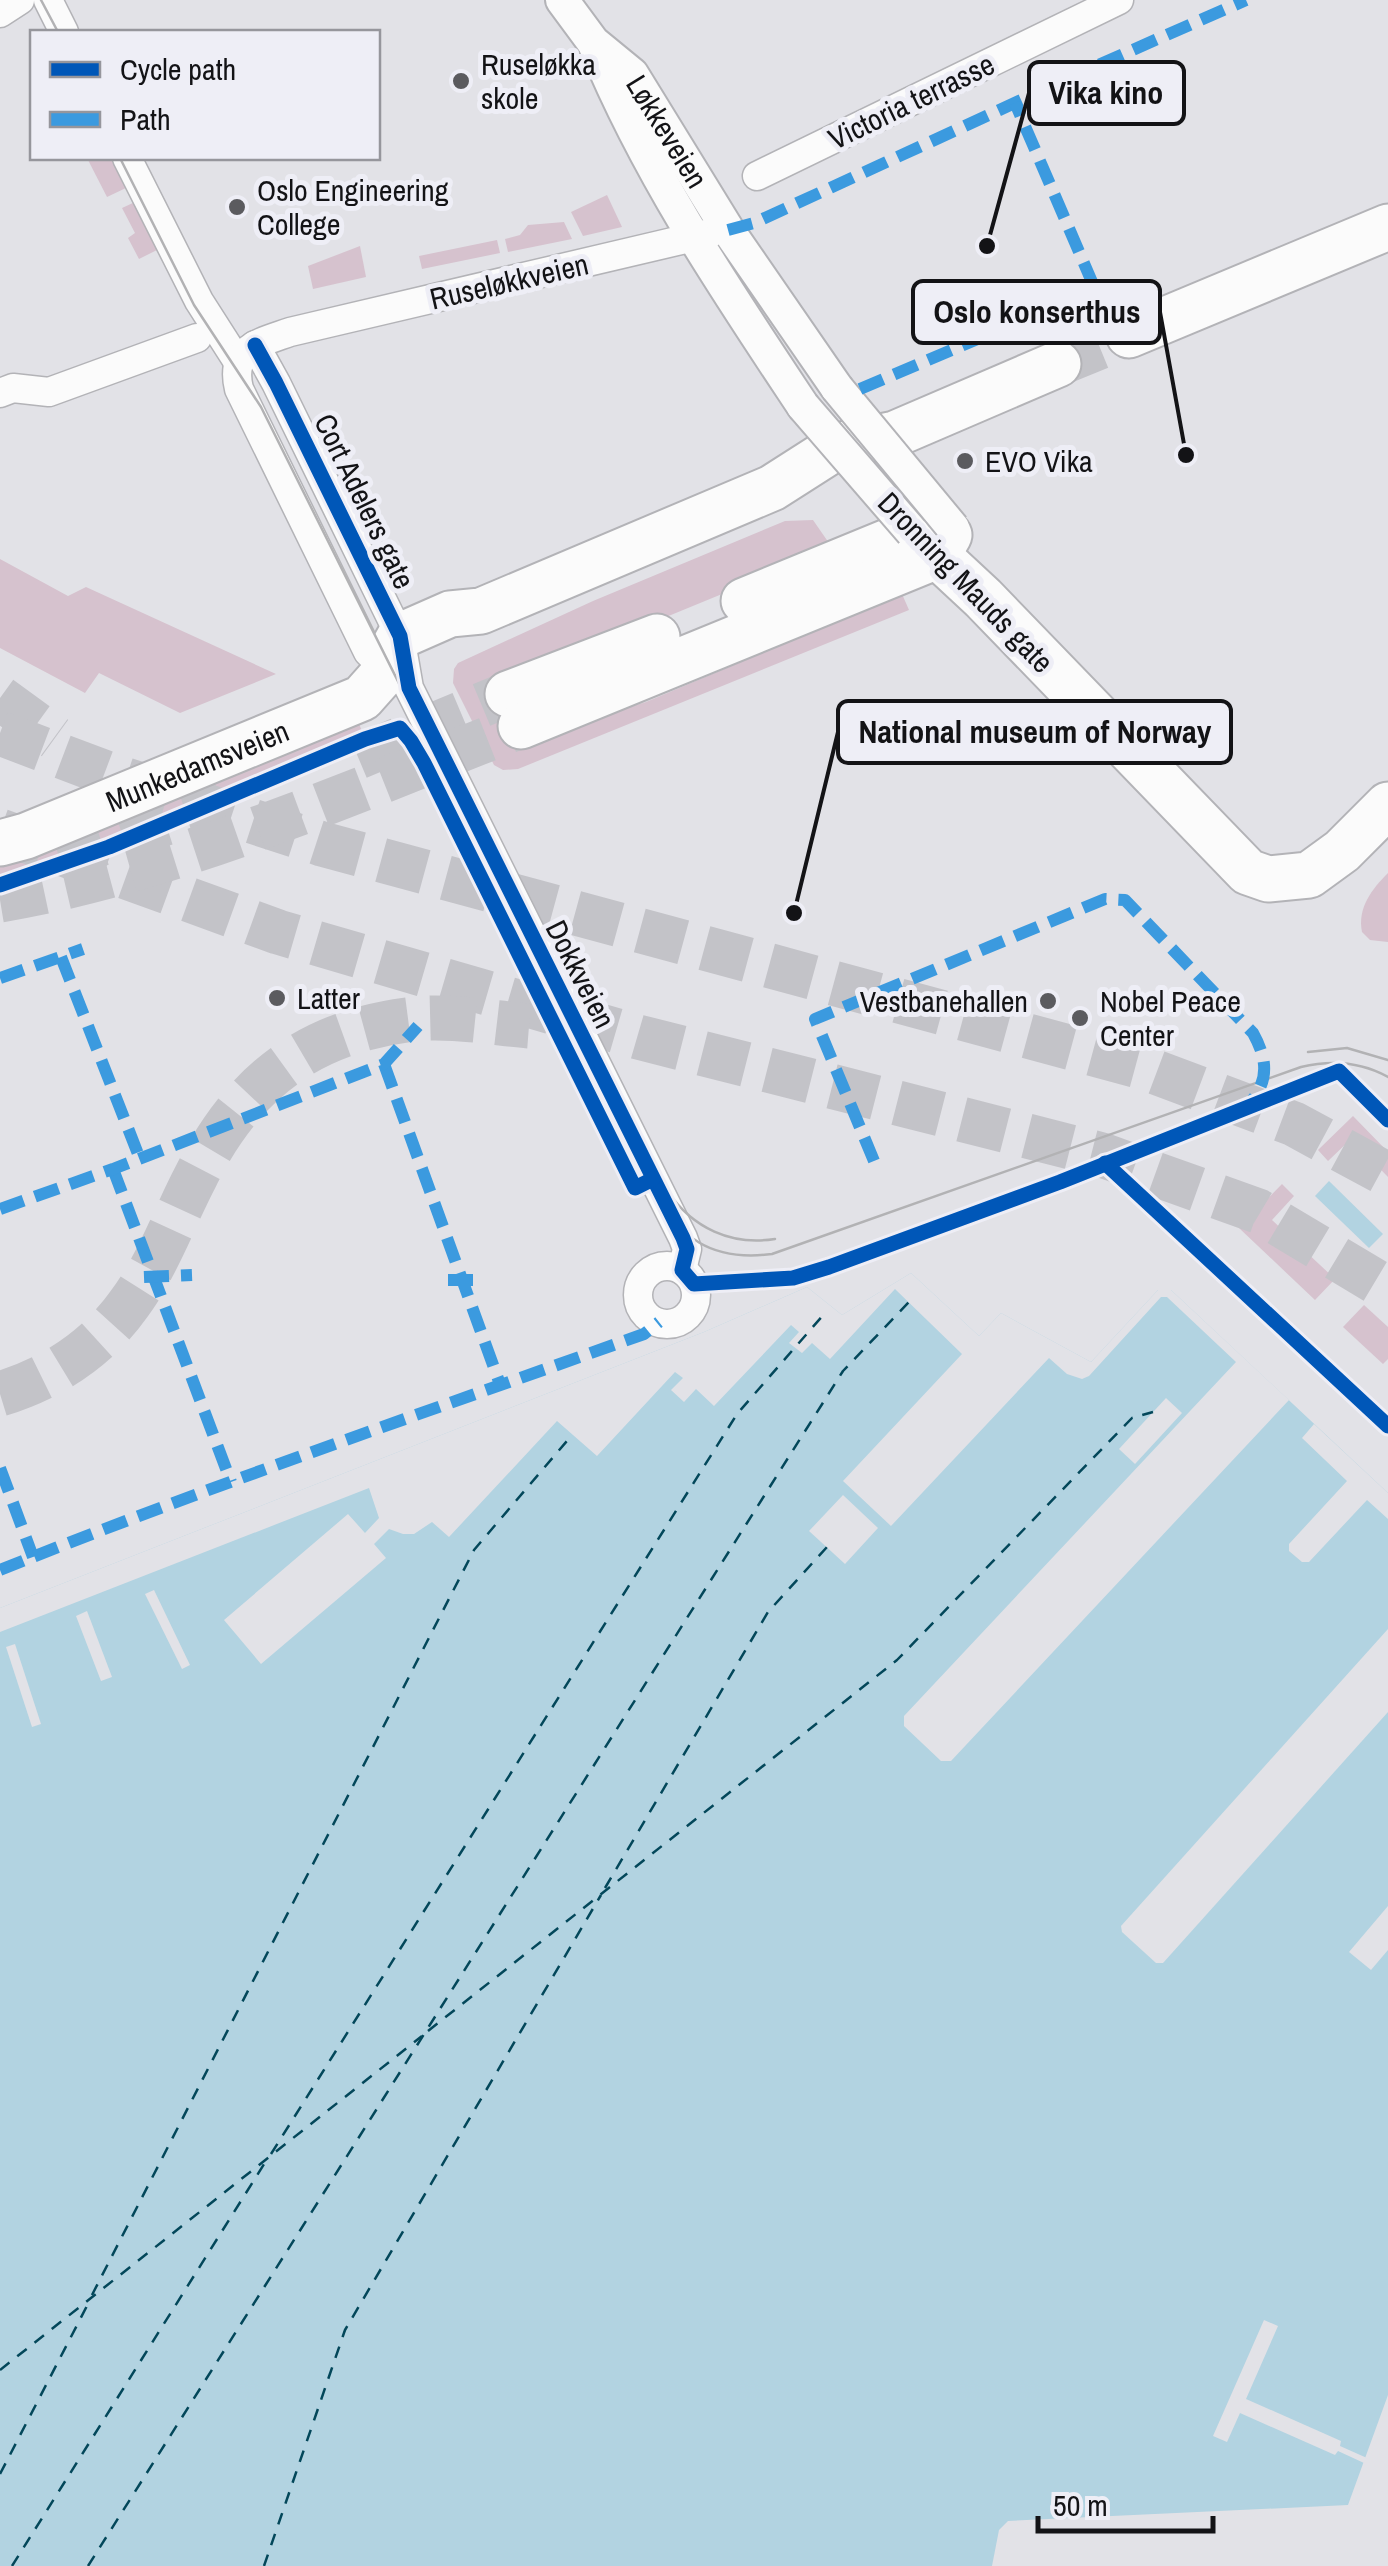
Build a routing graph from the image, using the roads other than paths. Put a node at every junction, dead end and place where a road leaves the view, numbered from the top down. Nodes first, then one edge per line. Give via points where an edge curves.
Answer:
1 (20, 0) edge
2 (48, 0) edge
3 (562, 0) edge
4 (1119, 0) edge
5 (0, 13) edge
6 (63, 30) edge
7 (594, 42) junction
8 (127, 160) edge
9 (757, 176) dead end
10 (1388, 227) edge
11 (728, 230) junction
12 (692, 238) junction
13 (1129, 335) tunnel mouth
14 (198, 338) dead end
15 (246, 353) junction
16 (1058, 364) tunnel mouth
17 (0, 393) edge
18 (934, 538) junction
19 (400, 665) junction
20 (514, 710) tunnel mouth
21 (1388, 805) edge
22 (0, 843) edge
23 (682, 1270) dead end

1 - 5 street
2 - 6 street
3 - 7 street, Løkkeveien
4 - 9 street, Victoria terrasse
7 - 11 street, Løkkeveien via 632,74
7 - 12 street, Løkkeveien
8 - 15 street, Cort Adelers gate via 199,301
10 - 13 highway
11 - 12 street, Ruseløkkveien
11 - 18 street, Dronning Mauds gate, bridge
12 - 15 street, Ruseløkkveien via 290,332
12 - 18 street, Dronning Mauds gate, bridge via 803,406
14 - 17 street via 49,392
15 - 19 street, Cort Adelers gate via 237,378 245,401 368,652
16 - 19 highway, Munkedamsveien via 894,434 842,474 772,488 482,611 460,637
18 - 20 highway
18 - 21 highway, Dronning Mauds gate via 995,579 1283,877 1319,870
19 - 22 highway, Munkedamsveien via 354,702
19 - 23 street, Dokkveien via 683,1238

